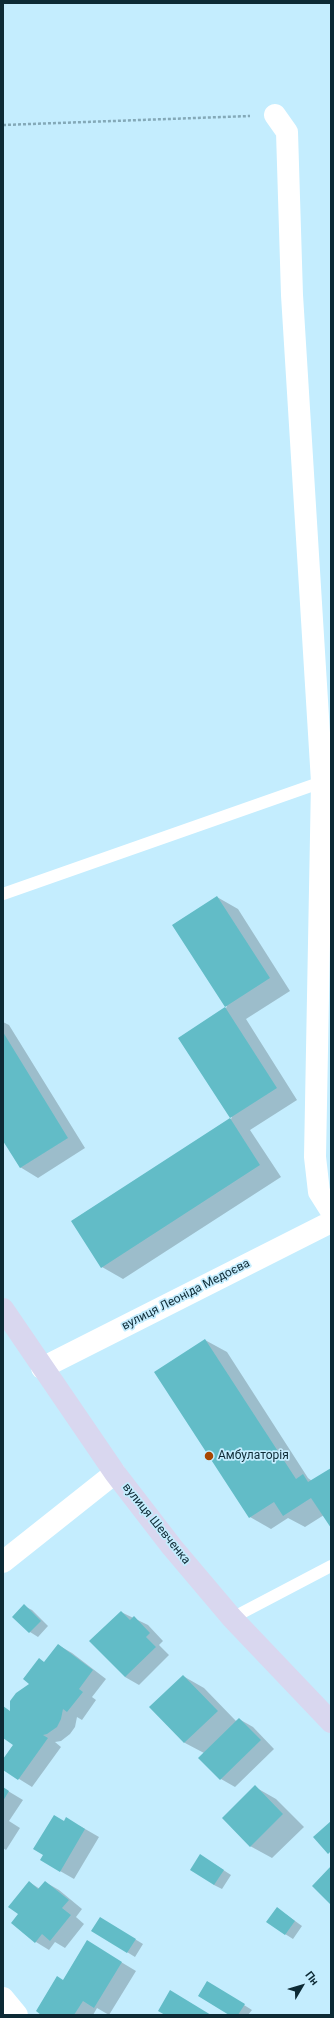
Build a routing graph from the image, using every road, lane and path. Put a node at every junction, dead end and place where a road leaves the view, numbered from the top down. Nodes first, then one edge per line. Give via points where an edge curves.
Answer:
1 (275, 115) joint
2 (3, 125) edge
3 (325, 748) edge
4 (322, 782) junction
5 (3, 894) edge
6 (331, 1211) edge
7 (331, 1222) edge
8 (3, 1309) edge
9 (42, 1368) junction
10 (115, 1473) junction
11 (3, 1562) edge
12 (331, 1566) edge
13 (232, 1618) junction
14 (331, 1722) edge
15 (3, 1998) edge
16 (16, 2015) edge

1 - 2 path
1 - 3 street via 287,132 292,295
3 - 4 street
4 - 5 lane
4 - 6 street via 315,1157 319,1192
7 - 9 street, вулиця Леоніда Медоєва
8 - 9 main road, вулиця Шевченка
9 - 10 main road, вулиця Шевченка
10 - 11 street
10 - 13 main road, вулиця Шевченка via 172,1547
12 - 13 lane
13 - 14 main road, вулиця Шевченка
15 - 16 street

